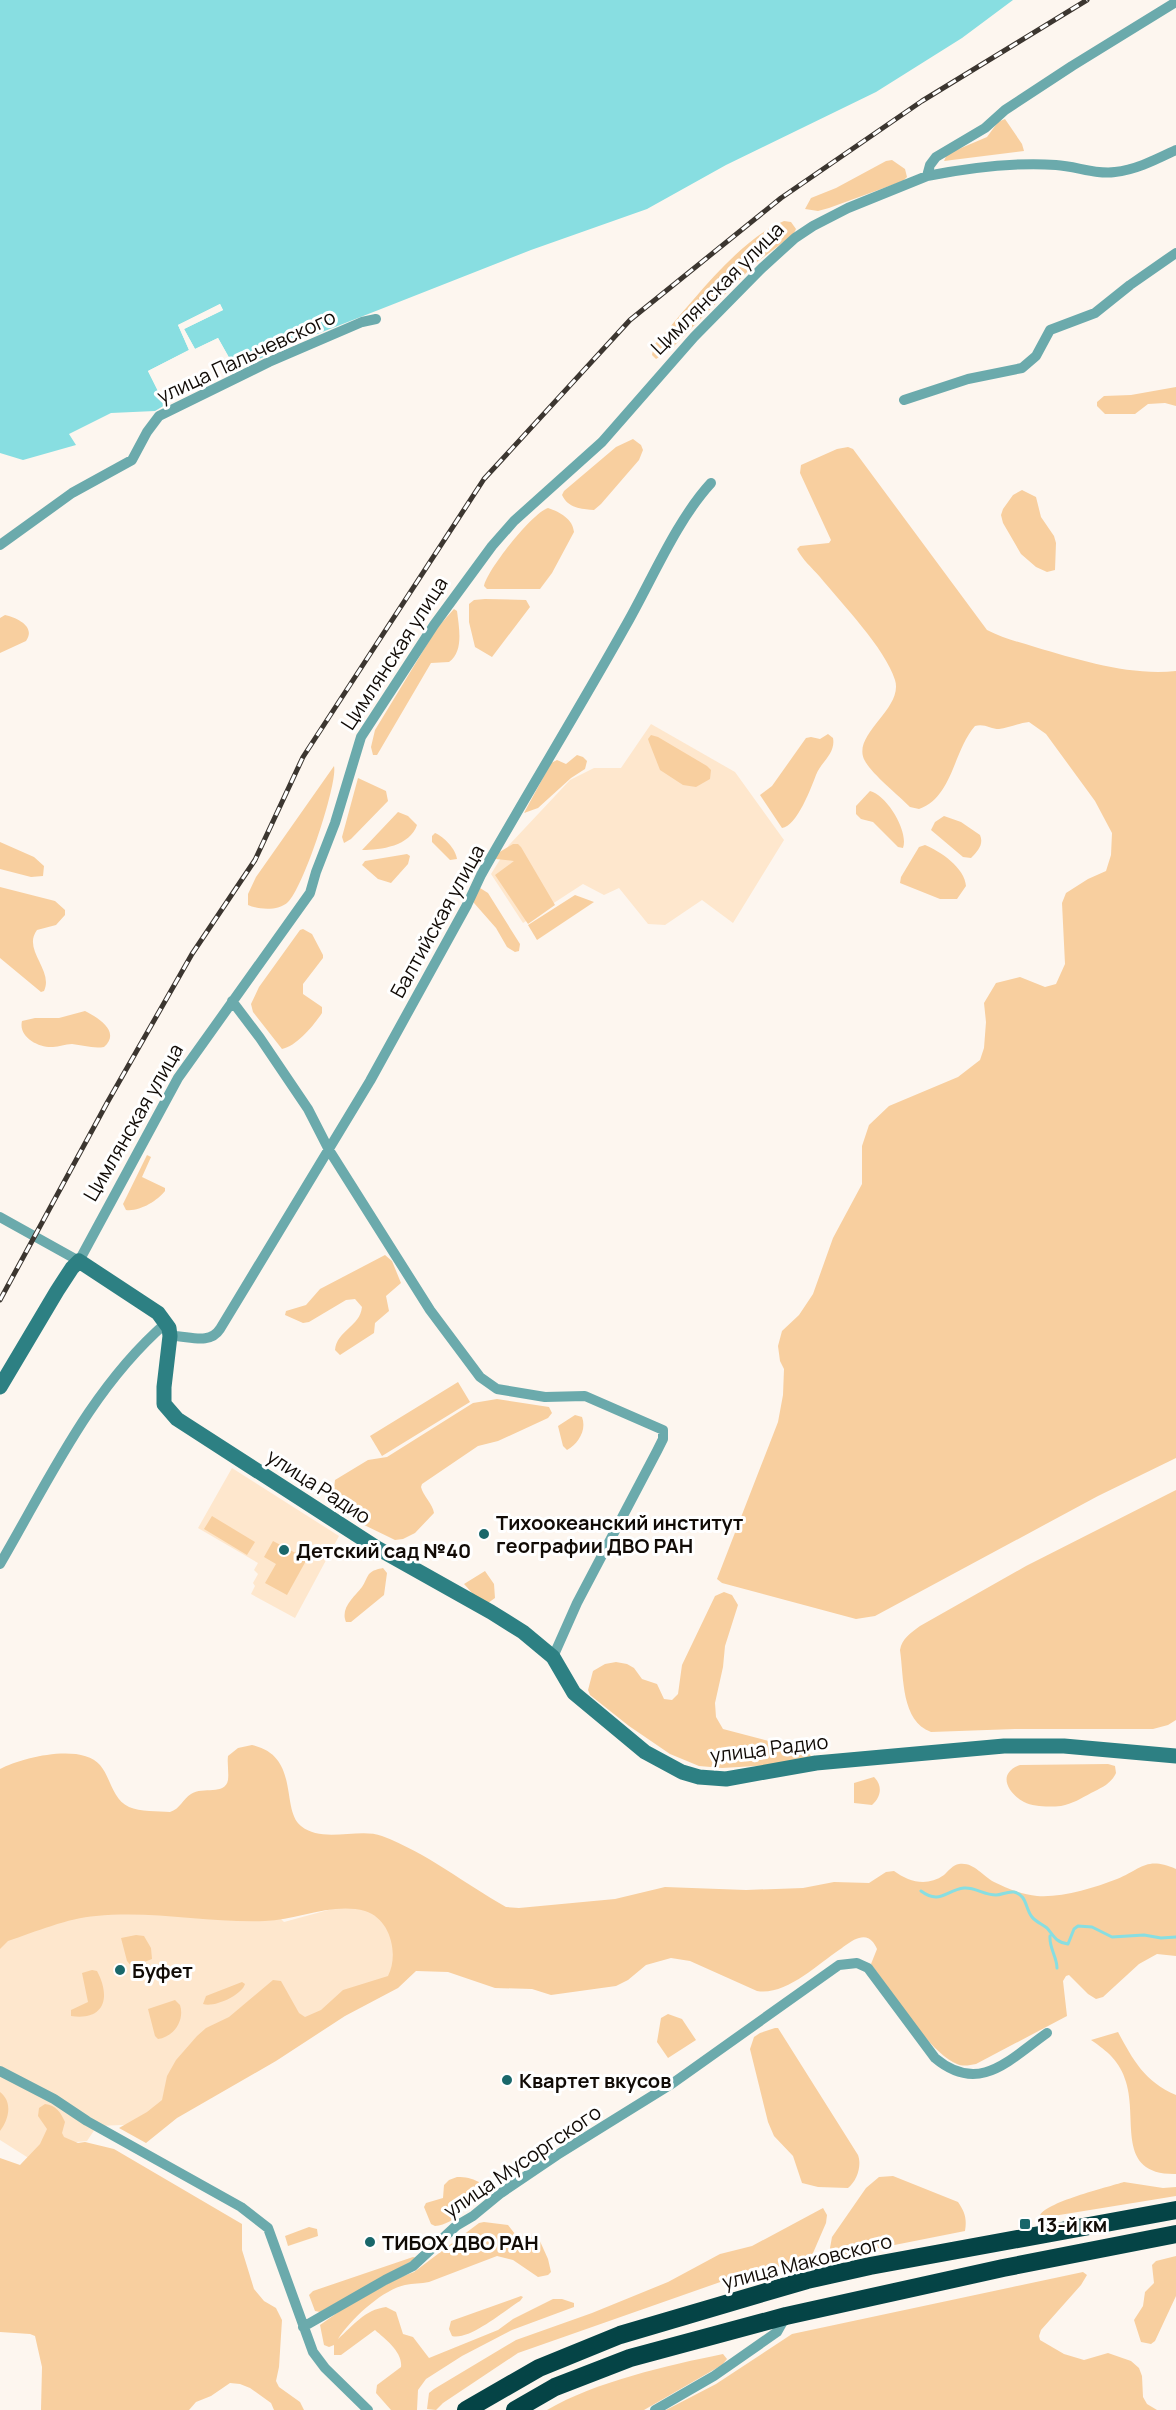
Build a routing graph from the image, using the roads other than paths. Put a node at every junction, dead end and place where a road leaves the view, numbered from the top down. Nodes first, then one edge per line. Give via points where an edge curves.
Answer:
1 (1176, 2) edge
2 (1176, 150) edge
3 (927, 176) junction
4 (1176, 253) edge
5 (376, 319) dead end
6 (904, 400) dead end
7 (711, 483) dead end
8 (0, 545) edge
9 (232, 1001) junction
10 (329, 1150) junction
11 (0, 1216) edge
12 (79, 1261) junction
13 (168, 1330) junction
14 (0, 1387) edge
15 (0, 1564) edge
16 (553, 1657) junction
17 (1176, 1756) edge
18 (1047, 2033) dead end
19 (0, 2071) edge
20 (1176, 2210) edge
21 (1176, 2234) edge
22 (807, 2280) junction
23 (814, 2310) junction
24 (786, 2316) junction
25 (303, 2327) junction
26 (368, 2410) edge
27 (466, 2410) edge
28 (515, 2410) edge
29 (656, 2410) edge

1 - 3 street via 936,157
2 - 3 street, Цимлянская улица via 1112,173 1039,165
3 - 9 street, Цимлянская улица via 848,208 795,238 702,330 602,442 514,521 492,546 365,730 310,893
4 - 6 street via 1095,313 1050,330 1036,356 1022,368 968,379
5 - 8 street, улица Пальчевского via 269,362 159,416 132,460 72,493
7 - 10 street, Балтийская улица via 680,527
9 - 10 street via 308,1109
9 - 12 street, Цимлянская улица via 178,1078
10 - 13 street, Балтийская улица via 216,1335 201,1339
10 - 16 street via 430,1310 480,1377 497,1389 544,1397 585,1396 659,1428 663,1434 576,1603
11 - 12 street
12 - 13 main road via 158,1313
12 - 14 main road
13 - 15 street via 126,1364 91,1407
13 - 16 main road, улица Радио via 164,1399 166,1409 177,1419 377,1548 523,1632
16 - 17 main road, улица Радио via 574,1693 603,1718 659,1760 699,1777 726,1779 816,1763 1004,1746 1064,1746
18 - 25 street, улица Мусоргского via 1000,2066 977,2075 949,2069 935,2058 874,1975 863,1965 839,1965 673,2083 501,2193 456,2226 413,2266
19 - 25 street via 259,2219 268,2228
20 - 22 highway, улица Маковского
21 - 23 highway
22 - 23 highway
22 - 27 highway, улица Маковского via 620,2335 539,2368
23 - 24 highway
24 - 28 highway via 630,2358 555,2387
24 - 29 street via 777,2332
25 - 26 street via 317,2358

